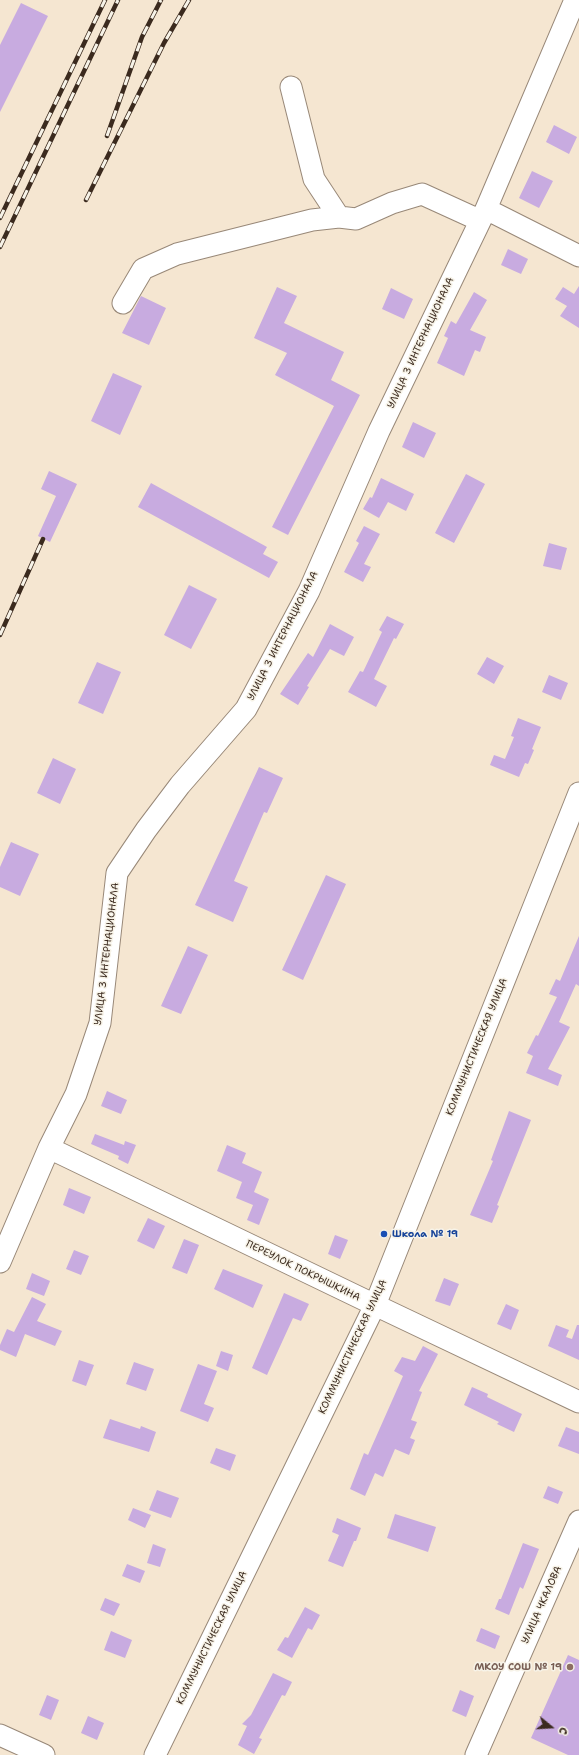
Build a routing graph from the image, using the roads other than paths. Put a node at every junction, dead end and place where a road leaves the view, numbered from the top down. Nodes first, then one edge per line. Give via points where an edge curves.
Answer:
1 (575, 0) edge
2 (291, 87) dead end
3 (483, 214) junction
4 (339, 217) junction
5 (579, 256) edge
6 (123, 303) dead end
7 (579, 793) edge
8 (49, 1148) junction
9 (0, 1262) edge
10 (374, 1305) junction
11 (579, 1402) edge
12 (579, 1521) edge
13 (0, 1735) edge
14 (44, 1755) edge
15 (155, 1755) edge
16 (476, 1755) edge

1 - 3 street, УЛИЦА 3 ИНТЕРНАЦИОНАЛА
2 - 4 street via 314,179
3 - 4 street via 422,194 392,203 356,219
3 - 5 street
3 - 8 street, УЛИЦА 3 ИНТЕРНАЦИОНАЛА via 379,431 309,591 246,709 180,785 117,873 100,1023 76,1094
4 - 6 street via 312,220 177,254 143,269
7 - 10 street, КОММУНИСТИЧЕСКАЯ УЛИЦА
8 - 9 street, УЛИЦА 3 ИНТЕРНАЦИОНАЛА
8 - 10 street, ПЕРЕУЛОК ПОКРЫШКИНА
10 - 11 street, ПЕРЕУЛОК ПОКРЫШКИНА
10 - 15 street, КОММУНИСТИЧЕСКАЯ УЛИЦА
12 - 16 street, УЛИЦА ЧКАЛОВА
13 - 14 street

